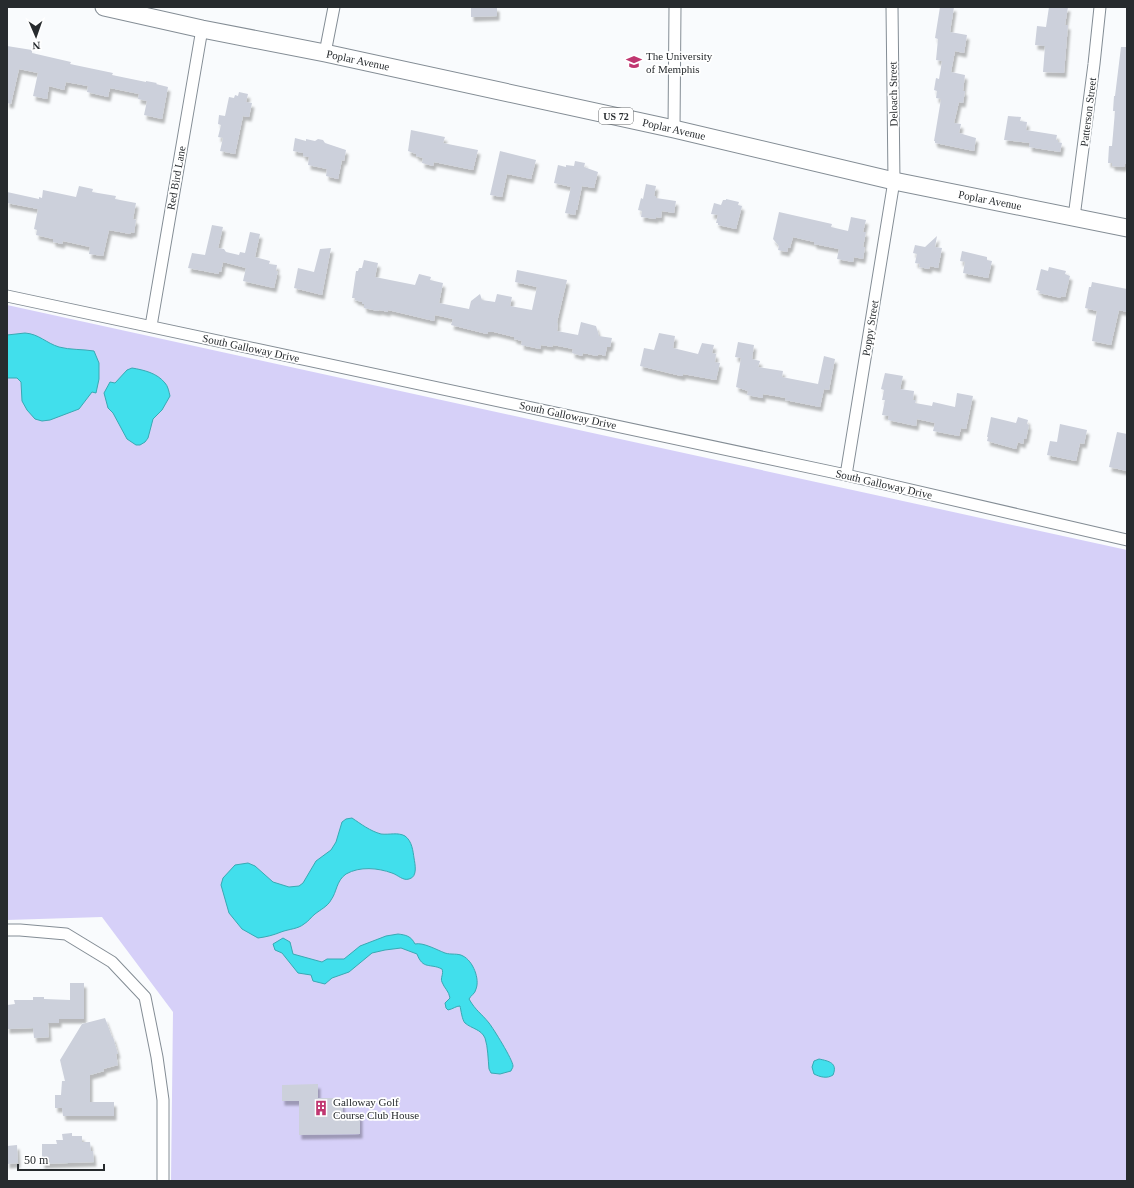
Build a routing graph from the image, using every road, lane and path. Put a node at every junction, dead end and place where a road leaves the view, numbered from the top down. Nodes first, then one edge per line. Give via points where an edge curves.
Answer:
1 (104, 7) edge
2 (334, 7) edge
3 (675, 7) edge
4 (892, 7) edge
5 (1100, 7) edge
6 (202, 29) junction
7 (325, 53) junction
8 (674, 129) junction
9 (894, 181) junction
10 (1074, 217) junction
11 (1127, 228) edge
12 (7, 296) edge
13 (151, 326) junction
14 (846, 475) junction
15 (1127, 540) edge
16 (7, 930) edge
17 (163, 1181) edge

1 - 6 main road, Poplar Avenue / US 72
2 - 7 street
3 - 8 street
4 - 9 street, Deloach Street
5 - 10 street, Patterson Street
6 - 7 main road, Poplar Avenue / US 72
6 - 13 street, Red Bird Lane
7 - 8 main road, Poplar Avenue / US 72
8 - 9 main road, Poplar Avenue / US 72
9 - 10 main road, Poplar Avenue / US 72
9 - 14 street, Poppy Street
10 - 11 main road, Poplar Avenue / US 72
12 - 13 street, South Galloway Drive
13 - 14 street, South Galloway Drive
14 - 15 street, South Galloway Drive
16 - 17 street via 66,934 112,962 145,998 163,1100

